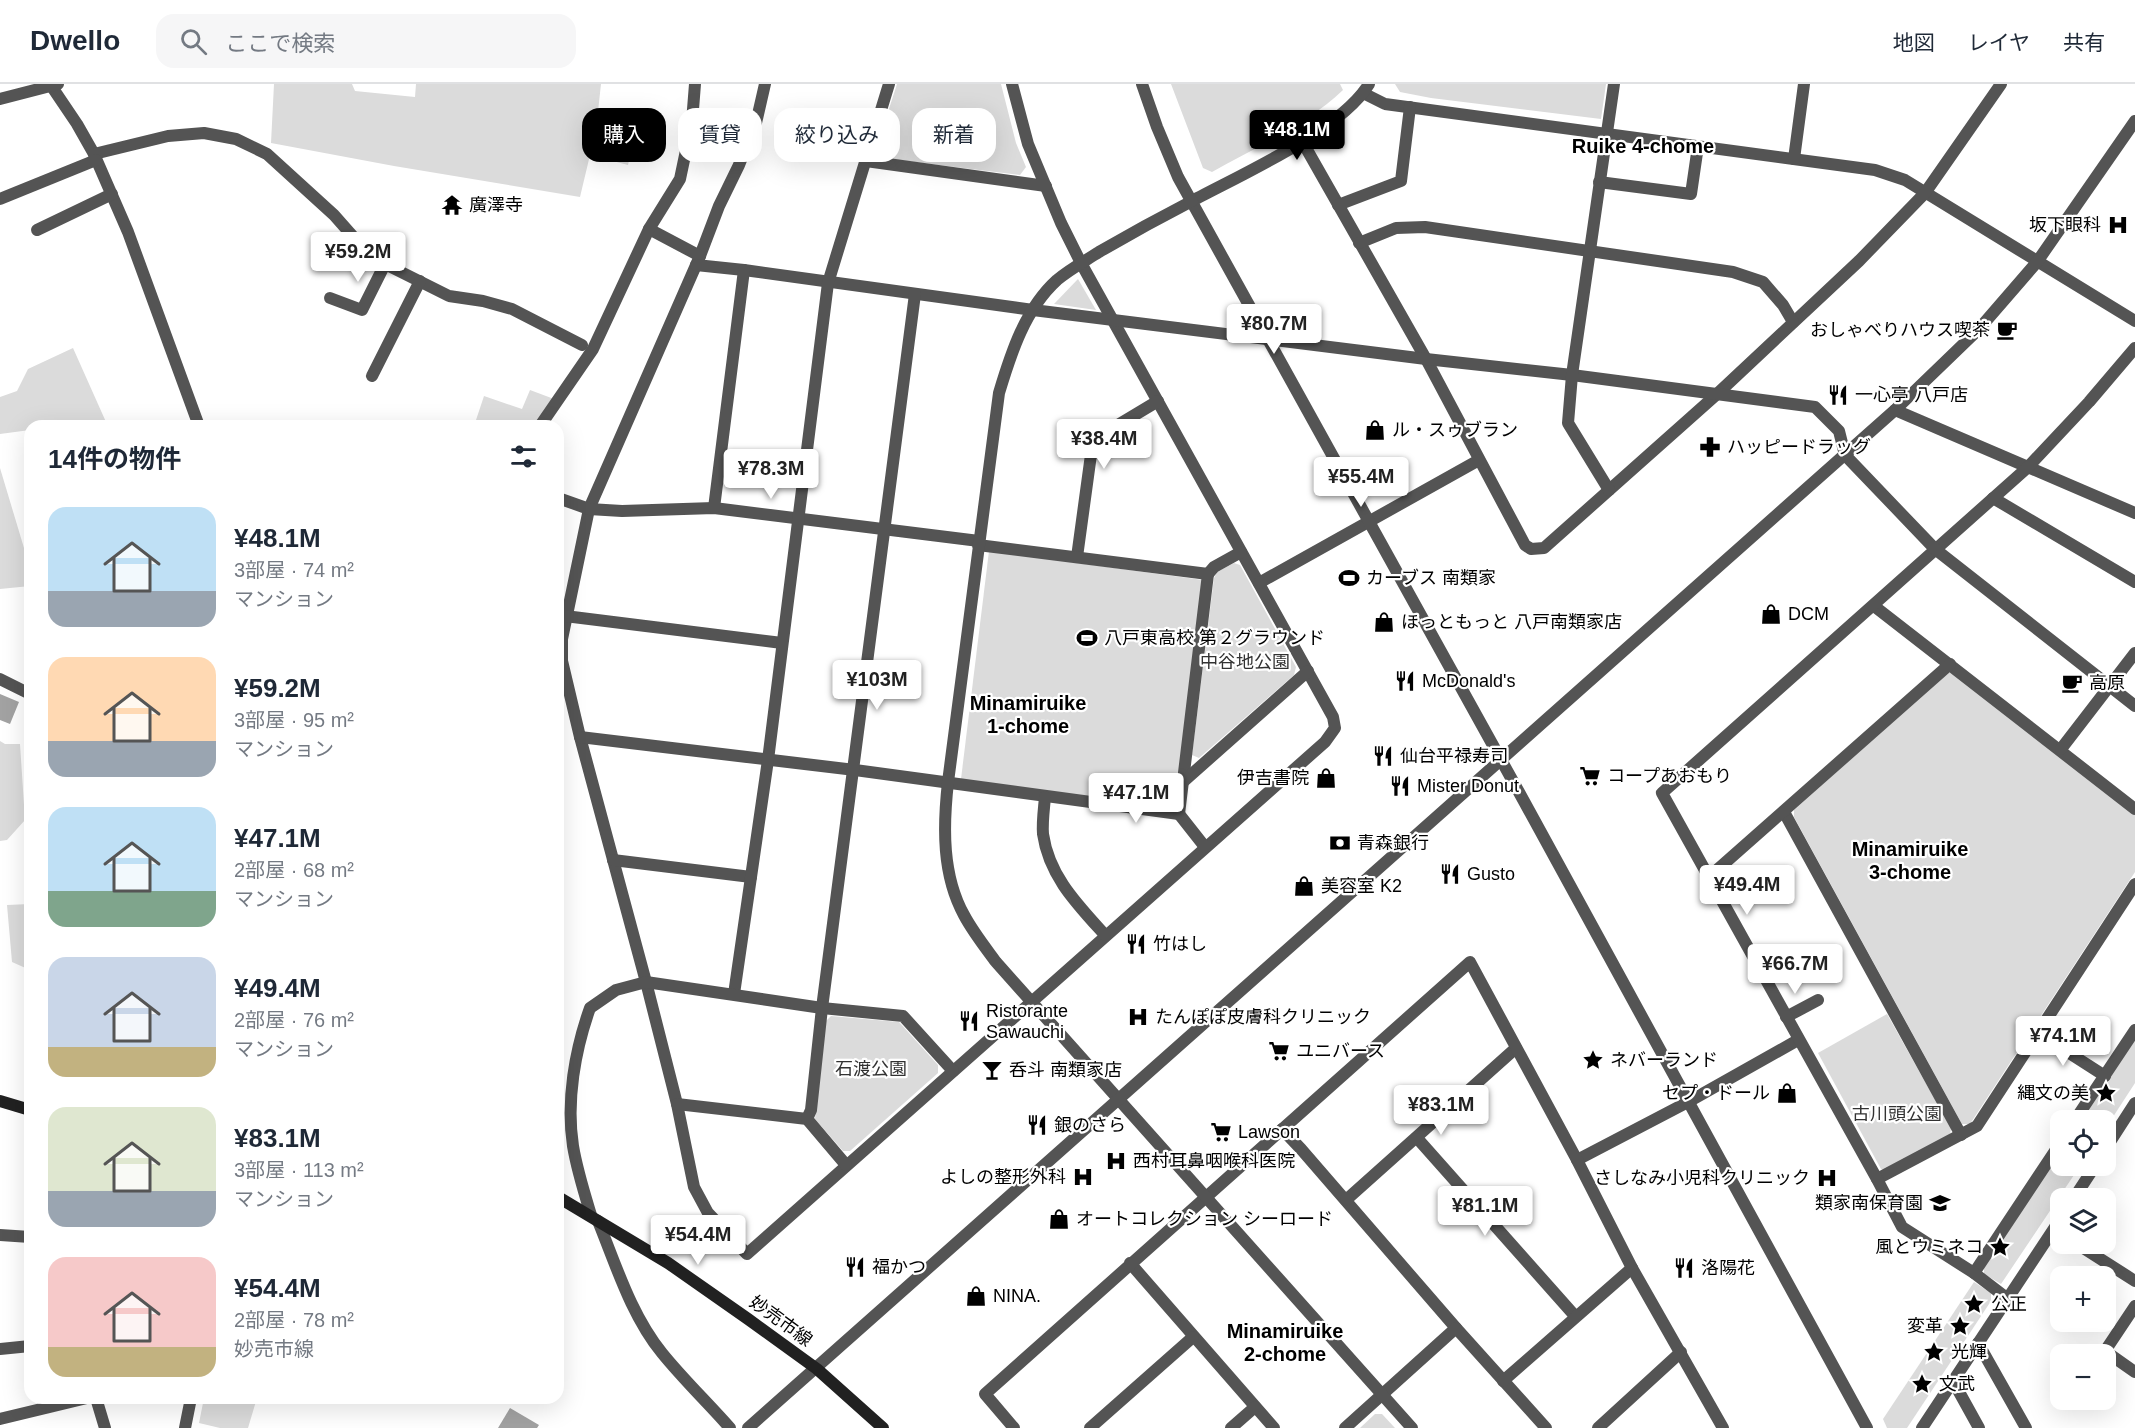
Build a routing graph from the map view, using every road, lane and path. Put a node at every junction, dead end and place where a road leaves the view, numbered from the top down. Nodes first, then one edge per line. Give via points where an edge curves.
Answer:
1 (696, 84) edge
2 (765, 84) edge
3 (889, 84) edge
4 (1012, 84) edge
5 (1142, 84) edge
6 (1614, 84) edge
7 (1804, 84) edge
8 (1999, 84) edge
9 (56, 86) edge
10 (1366, 89) edge
11 (0, 99) edge
12 (1410, 107) junction
13 (882, 108) edge
14 (2135, 121) edge
15 (1607, 134) junction
16 (1302, 141) junction
17 (1698, 146) junction
18 (95, 157) junction
19 (1794, 159) junction
20 (866, 162) edge
21 (873, 162) edge
22 (1599, 182) junction
23 (1046, 186) junction
24 (1926, 193) junction
25 (112, 194) junction
26 (0, 199) edge
27 (1192, 201) junction
28 (1338, 206) junction
29 (649, 229) junction
30 (37, 230) dead end
31 (1359, 243) junction
32 (1589, 251) junction
33 (698, 261) junction
34 (2037, 262) junction
35 (1082, 263) junction
36 (385, 264) junction
37 (744, 270) junction
38 (420, 281) junction
39 (828, 283) junction
40 (915, 294) junction
41 (330, 298) dead end
42 (1033, 310) junction
43 (1112, 319) junction
44 (2135, 321) edge
45 (1793, 322) junction
46 (1268, 339) junction
47 (582, 345) dead end
48 (2135, 348) edge
49 (1426, 359) junction
50 (1572, 375) junction
51 (372, 376) dead end
52 (1716, 395) junction
53 (1158, 401) junction
54 (1895, 410) junction
55 (197, 420) edge
56 (544, 420) edge
57 (1845, 455) junction
58 (1479, 460) junction
59 (2027, 468) junction
60 (1609, 490) junction
61 (1993, 498) junction
62 (564, 500) edge
63 (714, 508) junction
64 (589, 509) junction
65 (2135, 513) edge
66 (799, 519) junction
67 (1369, 521) junction
68 (885, 530) junction
69 (979, 543) junction
70 (1935, 549) junction
71 (1241, 552) junction
72 (1077, 557) junction
73 (1208, 574) junction
74 (2135, 582) edge
75 (1259, 583) junction
76 (1874, 606) junction
77 (565, 616) junction
78 (564, 624) edge
79 (782, 643) junction
80 (2135, 653) edge
81 (1950, 664) junction
82 (564, 670) edge
83 (1308, 671) junction
84 (0, 679) edge
85 (2110, 687) junction
86 (24, 691) edge
87 (2135, 706) edge
88 (580, 737) junction
89 (2061, 749) junction
90 (768, 760) junction
91 (1501, 760) junction
92 (855, 770) junction
93 (1184, 781) junction
94 (948, 782) junction
95 (1045, 797) junction
96 (2135, 809) edge
97 (1784, 812) junction
98 (1179, 814) junction
99 (1205, 847) junction
100 (613, 860) junction
101 (751, 877) junction
102 (1709, 877) junction
103 (2135, 884) edge
104 (1105, 935) junction
105 (646, 982) junction
106 (734, 994) junction
107 (1818, 1000) dead end
108 (1033, 1001) junction
109 (822, 1008) junction
110 (1786, 1017) junction
111 (2135, 1030) edge
112 (2038, 1033) junction
113 (1798, 1040) junction
114 (1516, 1048) junction
115 (953, 1071) junction
116 (2105, 1076) junction
117 (1119, 1100) junction
118 (0, 1101) edge
119 (1688, 1102) junction
120 (2135, 1103) edge
121 (677, 1104) junction
122 (24, 1108) edge
123 (2082, 1110) edge
124 (807, 1119) junction
125 (1282, 1130) junction
126 (2116, 1132) edge
127 (1961, 1135) junction
128 (1417, 1138) junction
129 (2050, 1159) edge
130 (1577, 1160) junction
131 (846, 1165) junction
132 (1877, 1179) junction
133 (1205, 1197) junction
134 (564, 1200) edge
135 (1346, 1200) junction
136 (594, 1218) junction
137 (0, 1235) edge
138 (24, 1237) edge
139 (2050, 1239) edge
140 (2093, 1254) edge
141 (1130, 1263) junction
142 (1632, 1268) junction
143 (1974, 1274) junction
144 (2135, 1281) edge
145 (2008, 1299) junction
146 (2135, 1306) edge
147 (1575, 1316) junction
148 (1456, 1328) junction
149 (1193, 1337) junction
150 (1978, 1343) junction
151 (24, 1347) edge
152 (0, 1349) edge
153 (1681, 1352) junction
154 (817, 1369) junction
155 (2135, 1371) edge
156 (1503, 1381) junction
157 (1953, 1381) junction
158 (1382, 1395) junction
159 (62, 1404) edge
160 (98, 1404) edge
161 (190, 1404) edge
162 (1255, 1407) junction
163 (0, 1419) edge
164 (187, 1427) edge
165 (105, 1428) edge
166 (730, 1428) edge
167 (748, 1428) edge
168 (883, 1428) edge
169 (1014, 1428) edge
170 (1090, 1428) edge
171 (1231, 1428) edge
172 (1274, 1428) edge
173 (1345, 1428) edge
174 (1412, 1428) edge
175 (1546, 1428) edge
176 (1598, 1428) edge
177 (1723, 1428) edge
178 (1867, 1428) edge
179 (1922, 1428) edge
180 (1979, 1428) edge
181 (2026, 1428) edge

1 - 29 street via 680,179
2 - 33 street via 756,123
3 - 13 street
4 - 23 street
5 - 27 street via 1157,128
6 - 15 street
7 - 19 street
8 - 24 street
9 - 11 street
9 - 18 street
10 - 12 street via 1385,104
10 - 16 street via 1347,111
12 - 15 street
12 - 28 street via 1401,181
14 - 34 street
15 - 17 street
15 - 22 street
16 - 27 street
16 - 28 street
17 - 19 street
17 - 22 street via 1691,194
18 - 25 street
18 - 26 street
18 - 36 street via 168,136 204,133 236,139 267,154 334,215 364,249
19 - 24 street via 1875,170 1905,180
20 - 39 street
21 - 23 street
22 - 32 street
23 - 35 street
24 - 34 street
24 - 45 street
25 - 30 street
25 - 55 street
27 - 35 street
27 - 46 street
28 - 31 street
29 - 33 street
29 - 56 street via 593,349
31 - 32 street via 1396,228 1425,228
31 - 49 street
32 - 45 street via 1733,272 1763,282
32 - 50 street
33 - 37 street
33 - 64 street
34 - 44 street
34 - 54 street via 1979,329
35 - 42 street via 1057,280
35 - 43 street
36 - 38 street
36 - 41 street via 362,310
37 - 39 street
37 - 63 street
38 - 47 street via 449,296 512,309
38 - 51 street
39 - 40 street
39 - 66 street
40 - 42 street
40 - 68 street
42 - 43 street
42 - 69 street via 1012,350 999,393
43 - 46 street
43 - 53 street
45 - 52 street
46 - 49 street
46 - 67 street
48 - 59 street
49 - 50 street
49 - 58 street
50 - 52 street
50 - 60 street via 1568,423
52 - 57 street via 1815,407 1839,431
52 - 60 street
53 - 71 street
53 - 72 street via 1093,441
54 - 57 street
54 - 59 street
57 - 70 street
57 - 91 street
58 - 60 street via 1525,545 1531,549 1544,548
58 - 67 street
59 - 61 street
59 - 65 street
61 - 70 street
61 - 74 street
62 - 64 street
63 - 64 street
63 - 66 street
64 - 77 street
66 - 68 street
66 - 79 street
67 - 75 street
67 - 91 street
68 - 69 street
68 - 92 street
69 - 72 street
69 - 94 street
70 - 76 street
70 - 85 street
71 - 73 street
71 - 75 street
72 - 73 street
73 - 93 street
75 - 83 street
76 - 81 street
76 - 102 street via 1662,793
77 - 78 street
77 - 79 street
79 - 90 street
80 - 85 street
81 - 89 street
81 - 97 street
82 - 88 street
83 - 93 street
83 - 99 street via 1335,728 1325,742
84 - 86 street
85 - 87 street
85 - 89 street
88 - 90 street
88 - 100 street
89 - 96 street
90 - 92 street
90 - 101 street
91 - 117 street
91 - 119 street
92 - 94 street
92 - 109 street
93 - 98 street
94 - 95 street
94 - 108 street via 946,850 963,913 996,962
95 - 98 street
95 - 104 street via 1043,832 1048,859 1073,900
97 - 102 street
97 - 127 street
98 - 99 street
99 - 104 street
100 - 101 street
100 - 105 street
101 - 106 street
102 - 110 street
103 - 112 street
104 - 108 street
105 - 106 street
105 - 121 street
105 - 136 street via 616,990 590,1008 574,1074 573,1145 579,1177
106 - 109 street
107 - 110 street
108 - 115 street
108 - 117 street
109 - 115 street via 903,1016
109 - 124 street
110 - 113 street
111 - 116 street
112 - 116 street
112 - 127 street via 1977,1126
113 - 119 street
113 - 132 street
114 - 125 street via 1470,963
114 - 128 street
114 - 130 street
115 - 131 street
116 - 123 street
117 - 133 street
117 - 154 street
118 - 122 main road
119 - 130 street
119 - 178 street
120 - 126 street
121 - 124 street
121 - 131 street via 694,1187 708,1213 747,1254
124 - 131 street
125 - 133 street
125 - 135 street
127 - 132 street
128 - 135 street
128 - 147 street
129 - 143 street
130 - 142 street
132 - 143 street via 1902,1227
133 - 141 street
133 - 158 street
134 - 136 main road, 妙売市線
135 - 148 street
136 - 154 main road, 妙売市線 via 668,1263
136 - 166 street via 626,1291 661,1353
137 - 138 street
139 - 145 street
140 - 144 street
141 - 149 street
141 - 169 street via 984,1394
142 - 147 street
142 - 153 street
143 - 145 street
145 - 150 street
146 - 155 street via 2105,1351
147 - 156 street
148 - 156 street
148 - 158 street
149 - 162 street
149 - 170 street
150 - 157 street
150 - 181 street
151 - 152 street
153 - 176 street
153 - 177 street
154 - 167 street
154 - 168 main road, 妙売市線
156 - 175 street
157 - 179 street
157 - 180 street
158 - 173 street
158 - 174 street
159 - 163 street
160 - 165 street
161 - 164 street
162 - 171 street
162 - 172 street

